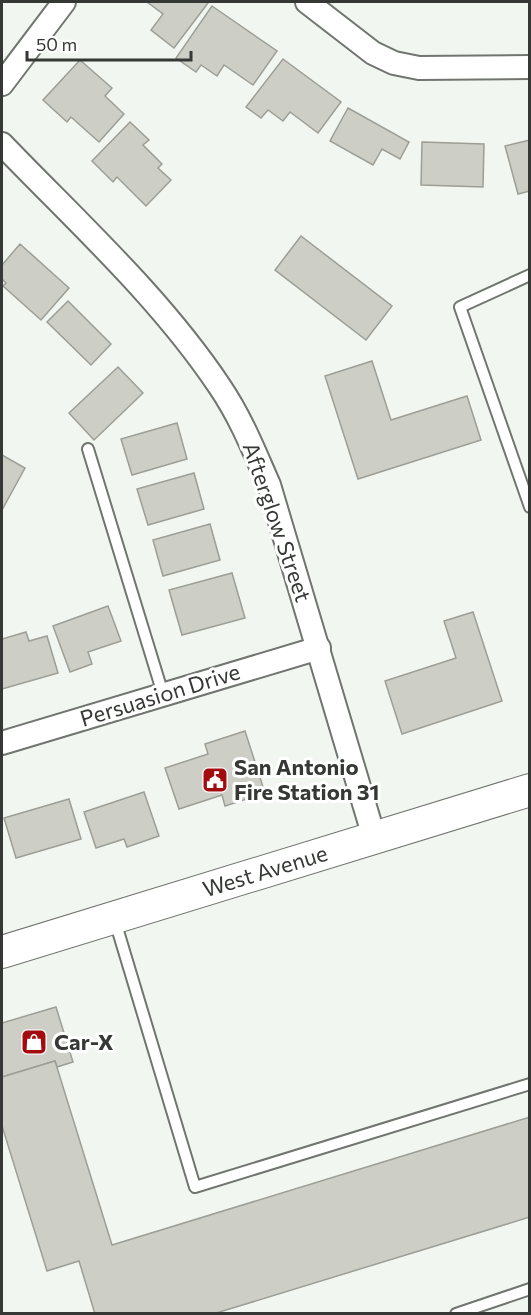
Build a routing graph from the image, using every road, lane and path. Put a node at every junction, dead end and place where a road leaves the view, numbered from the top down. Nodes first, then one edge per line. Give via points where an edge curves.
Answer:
1 (64, 2) edge
2 (307, 2) edge
3 (530, 67) edge
4 (2, 84) edge
5 (2, 144) edge
6 (530, 275) edge
7 (88, 449) dead end
8 (530, 507) edge
9 (319, 648) junction
10 (163, 694) junction
11 (2, 743) edge
12 (530, 790) edge
13 (374, 837) junction
14 (114, 917) junction
15 (2, 952) edge
16 (530, 1084) edge
17 (530, 1289) edge
18 (456, 1314) edge

1 - 4 street
2 - 3 street via 373,53 394,63 419,68
5 - 9 street, Afterglow Street via 159,308 222,389 247,434 268,485
6 - 8 lane via 460,307
7 - 10 lane
9 - 10 street, Persuasion Drive
9 - 13 street, Afterglow Street
10 - 11 street, Persuasion Drive
12 - 13 main road, West Avenue
13 - 14 main road, West Avenue
14 - 15 main road, West Avenue
14 - 16 lane via 195,1186
17 - 18 lane

